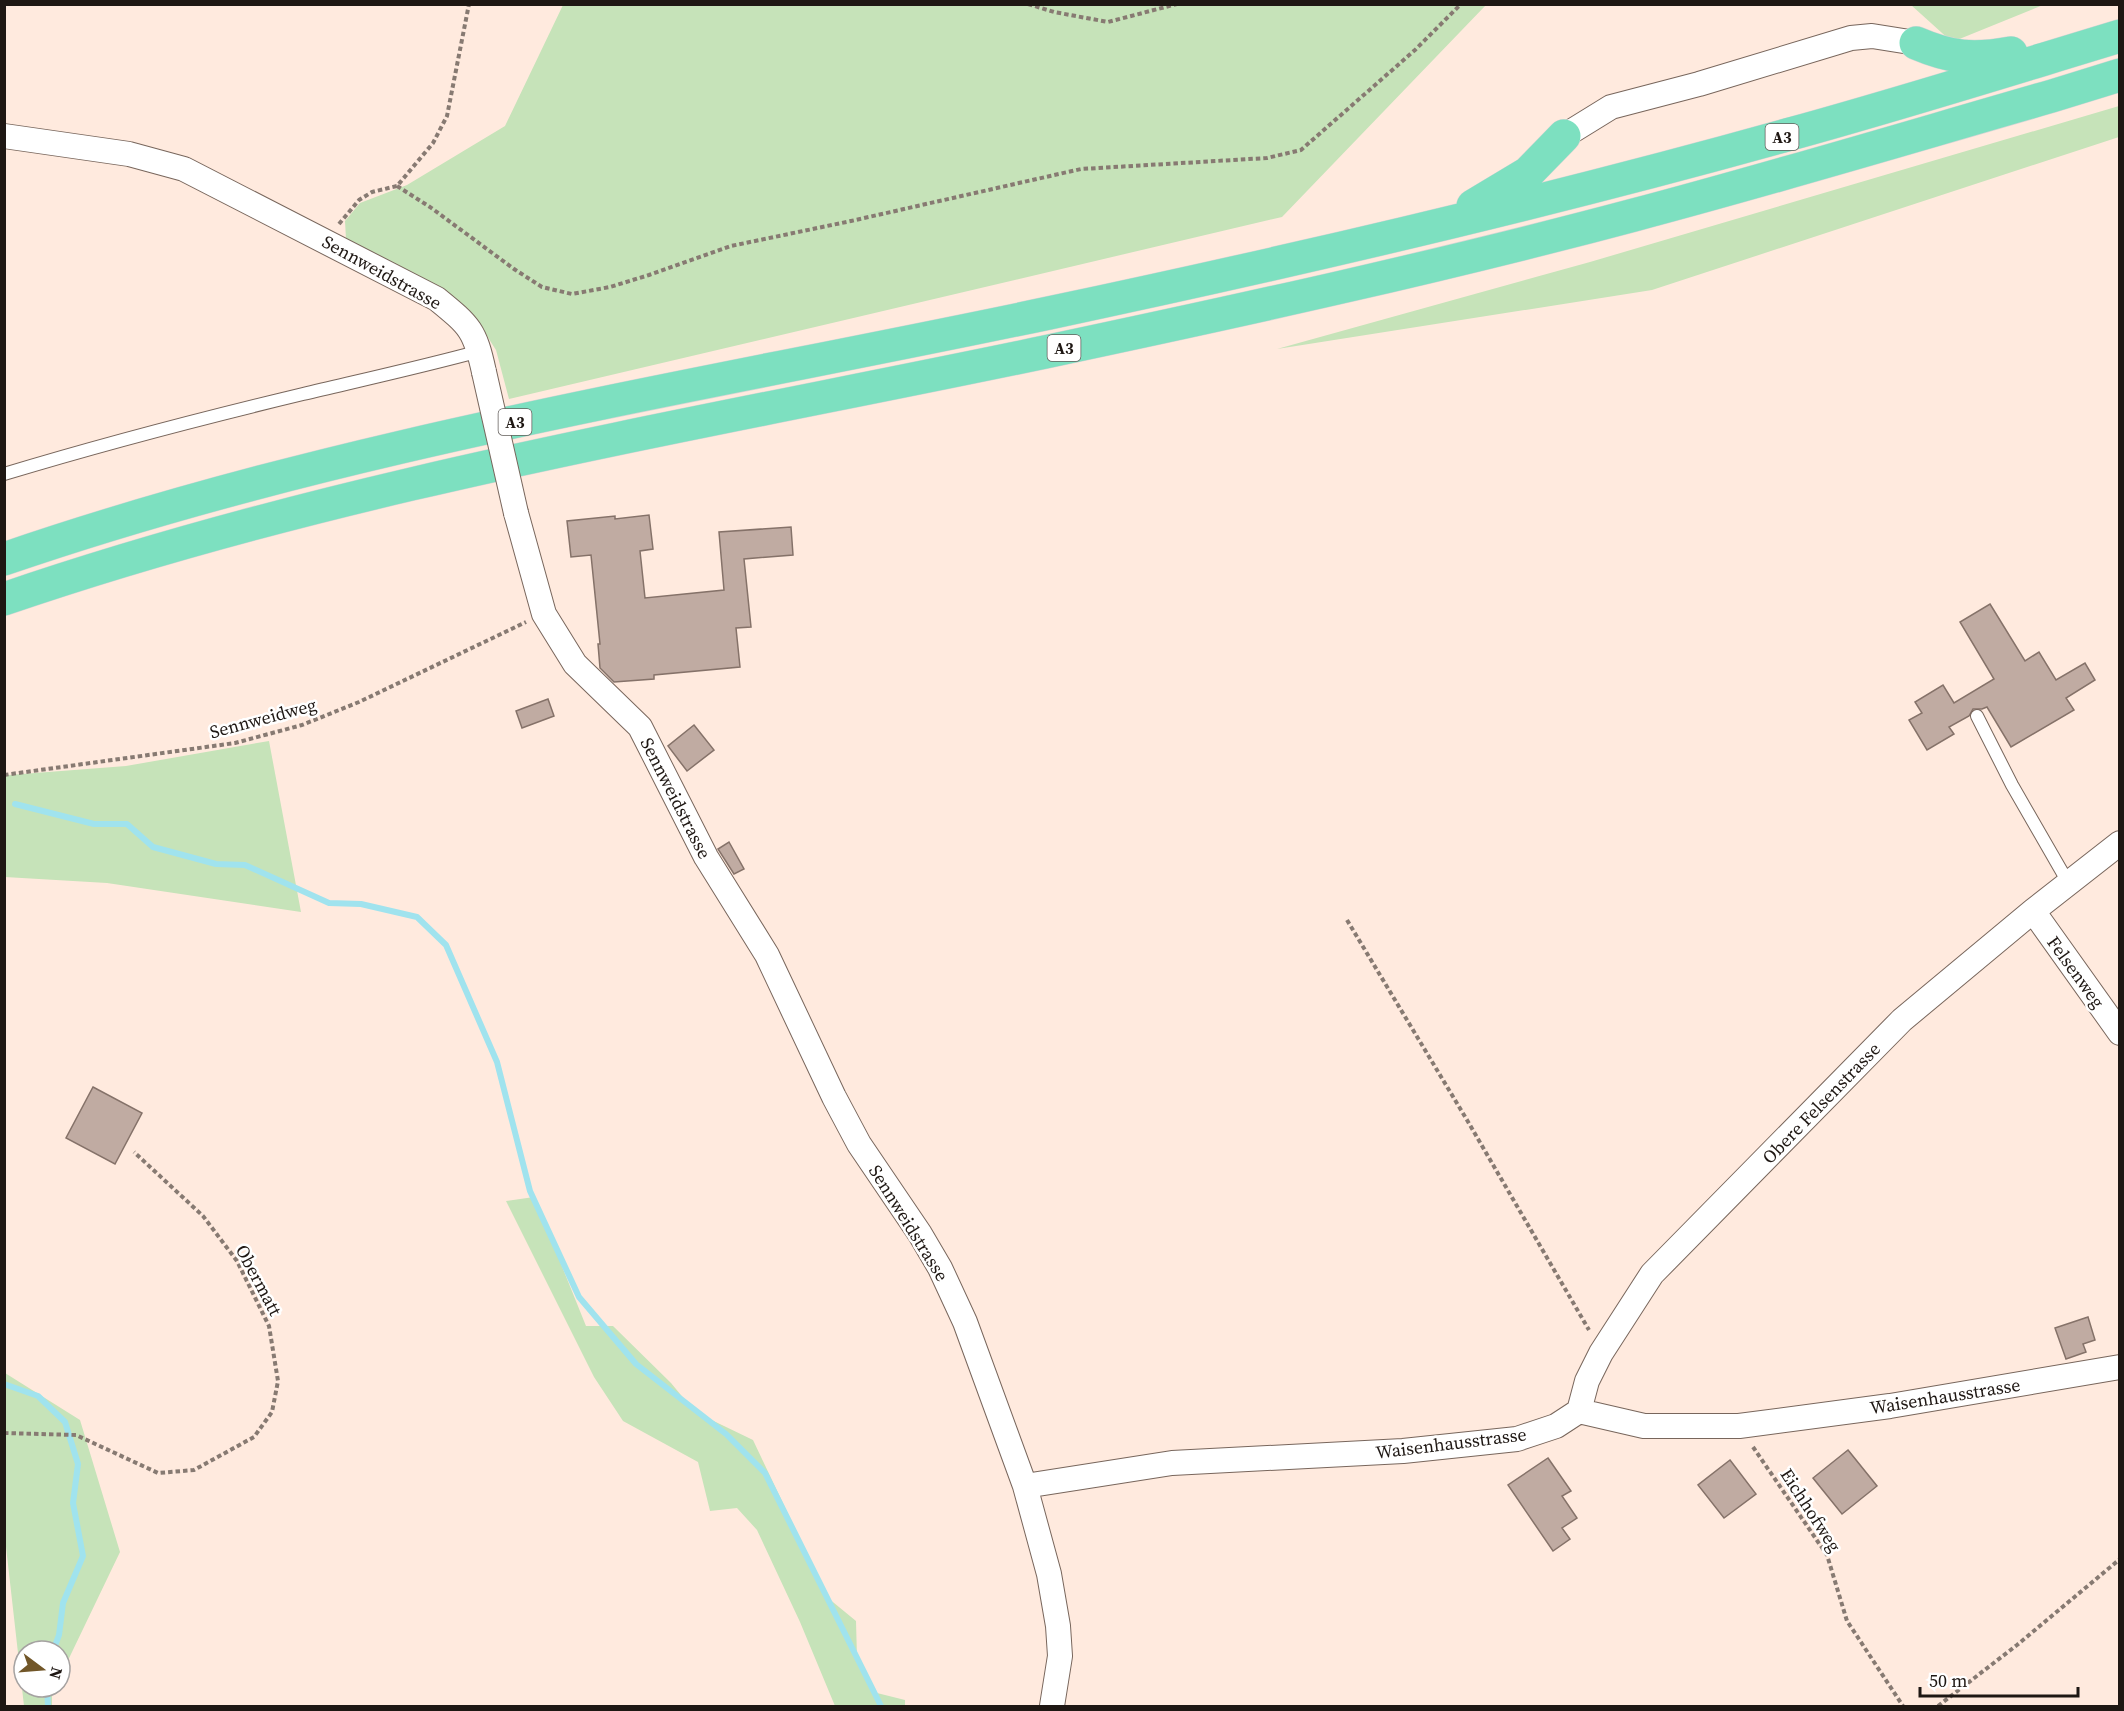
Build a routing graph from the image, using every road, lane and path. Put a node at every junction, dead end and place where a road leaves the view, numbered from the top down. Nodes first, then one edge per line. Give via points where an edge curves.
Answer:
1 (469, 4) edge
2 (1028, 4) edge
3 (1177, 4) edge
4 (1461, 4) edge
5 (2120, 35) edge
6 (1916, 43) joint
7 (2120, 75) edge
8 (4, 136) edge
9 (1564, 136) joint
10 (397, 186) junction
11 (1441, 226) junction
12 (327, 241) junction
13 (482, 361) junction
14 (4, 474) edge
15 (4, 559) edge
16 (4, 599) edge
17 (544, 614) junction
18 (1977, 716) dead end
19 (4, 775) edge
20 (2120, 843) edge
21 (2068, 884) junction
22 (2033, 912) junction
23 (1347, 920) dead end
24 (2120, 1033) edge
25 (134, 1152) dead end
26 (1601, 1353) junction
27 (2120, 1367) edge
28 (1579, 1411) junction
29 (1739, 1426) junction
30 (4, 1433) edge
31 (1025, 1486) junction
32 (2120, 1559) edge
33 (1052, 1707) edge
34 (1903, 1707) edge
35 (1938, 1707) edge

1 - 10 path via 447,116 434,143
2 - 3 path via 1108,22
4 - 10 path via 1301,150 1267,158 1082,169 731,246 610,287 572,294 542,286 513,269
5 - 6 highway via 1978,58 1946,55
5 - 11 highway, A3 via 1796,133
6 - 9 street via 1872,36 1851,38 1611,107
7 - 16 highway, A3 via 1645,212 1412,271 373,493 180,544
8 - 12 street, Sennweidstrasse via 129,154 184,169
9 - 11 highway via 1528,173
10 - 12 path via 372,192 359,200
11 - 15 highway, A3 via 1195,282 396,448 184,503
12 - 13 street, Sennweidstrasse via 437,299 473,332
13 - 14 lane via 420,367 302,394
13 - 17 street, Sennweidstrasse, bridge via 516,513
17 - 19 path, Sennweidweg via 302,725 236,743
17 - 31 street, Sennweidstrasse via 575,664 640,727 706,857 767,955 859,1144 940,1268 966,1322
18 - 21 lane
20 - 21 street, Obere Felsenstrasse
21 - 22 street, Obere Felsenstrasse
22 - 24 street, Felsenweg
22 - 26 street, Obere Felsenstrasse via 1902,1020 1652,1274
23 - 26 path
25 - 30 path, Obermatt via 202,1216 237,1261 269,1326 278,1381 272,1412 254,1437 194,1470 158,1473 76,1435
26 - 28 street, Obere Felsenstrasse
27 - 29 street, Waisenhausstrasse via 1890,1406
28 - 29 street, Waisenhausstrasse via 1644,1425
28 - 31 street, Waisenhausstrasse via 1556,1426 1517,1439 1403,1451 1172,1463
29 - 34 path, Eichhofweg via 1827,1555 1847,1620
31 - 33 street, Sennweidstrasse via 1049,1574 1058,1626 1060,1656
32 - 35 path

